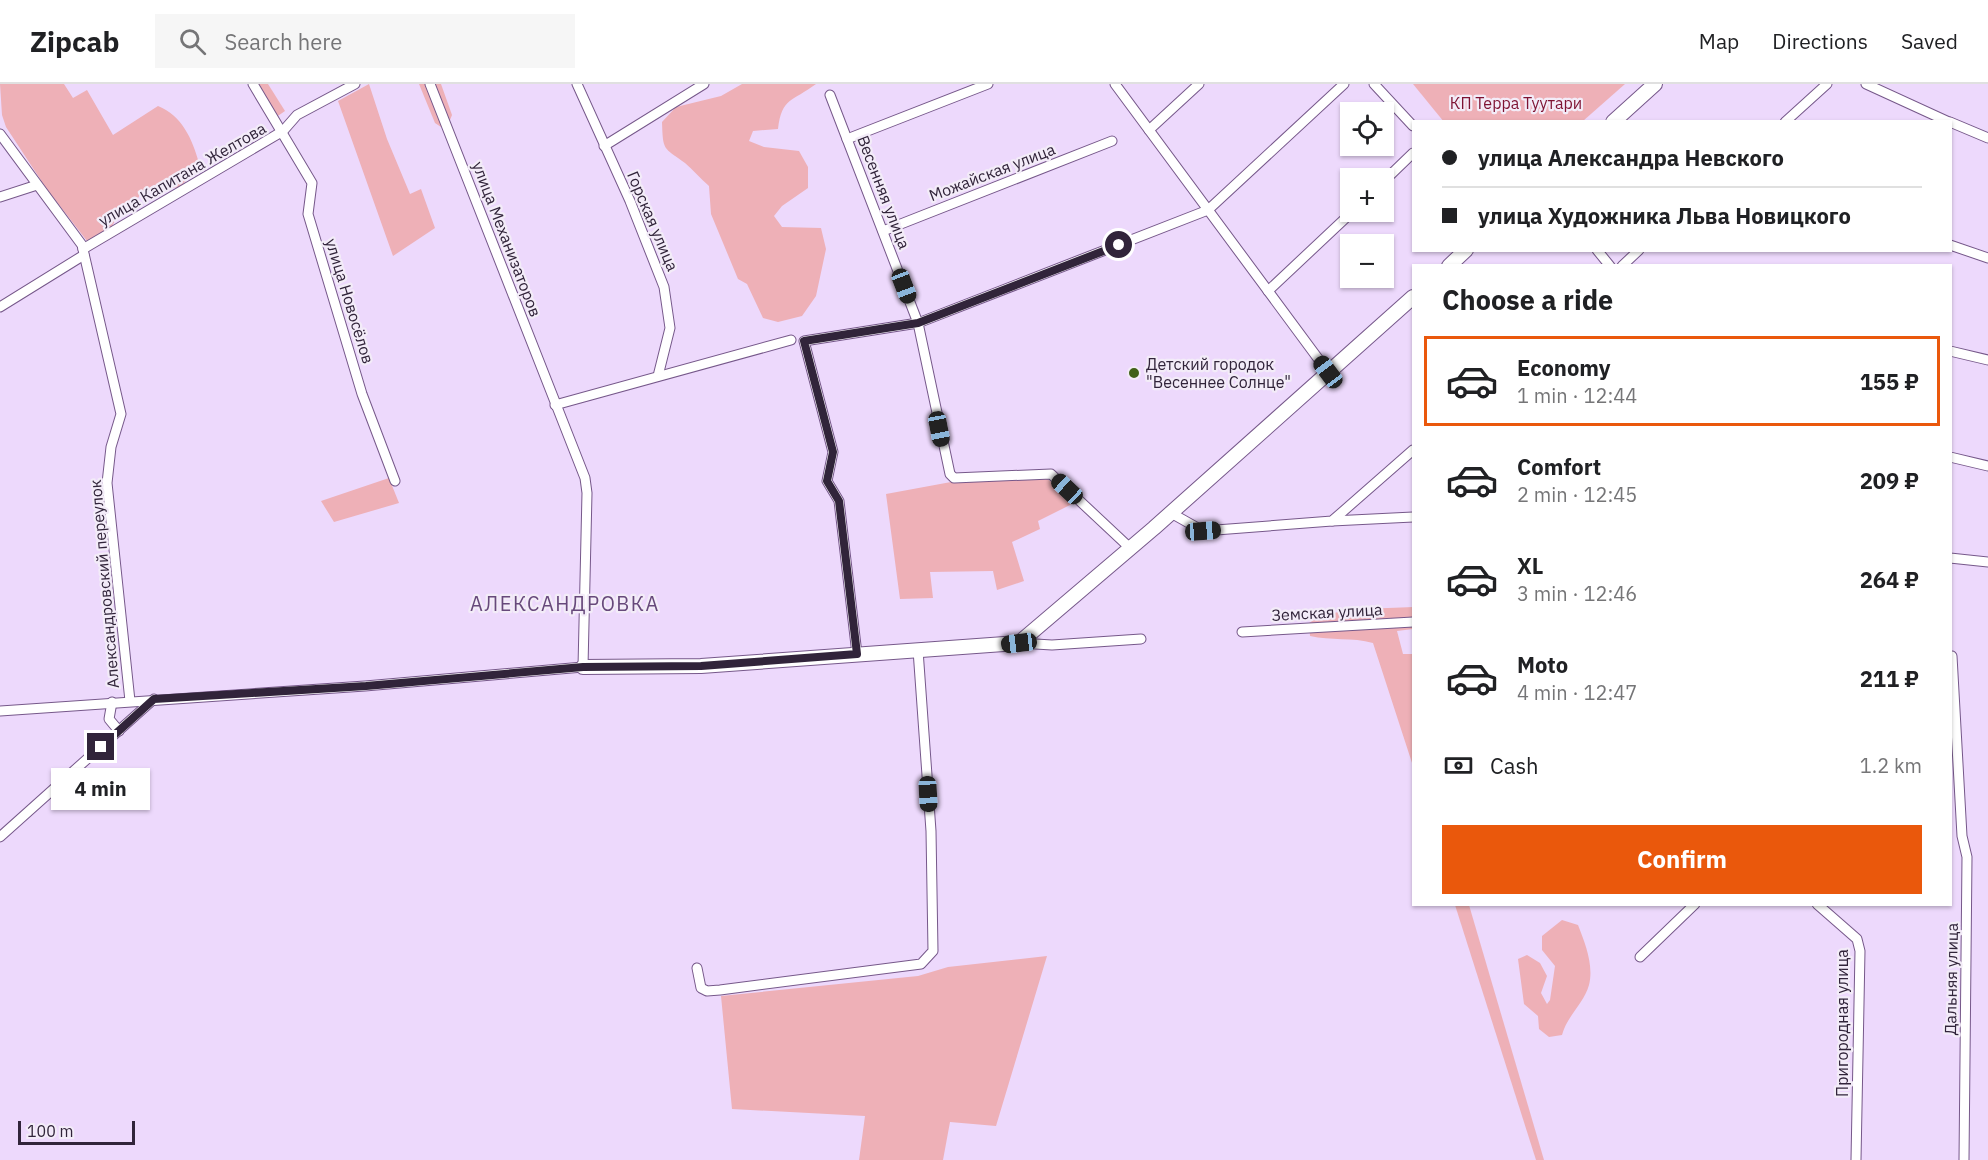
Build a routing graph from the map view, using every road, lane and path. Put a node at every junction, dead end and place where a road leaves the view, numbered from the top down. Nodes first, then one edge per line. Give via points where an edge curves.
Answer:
1 (253, 84) edge
2 (355, 84) edge
3 (430, 84) edge
4 (577, 84) edge
5 (704, 84) edge
6 (988, 84) edge
7 (1115, 84) edge
8 (1199, 84) edge
9 (1344, 84) edge
10 (1374, 84) edge
11 (1656, 84) edge
12 (1827, 84) edge
13 (1866, 84) edge
14 (830, 95) dead end
15 (1615, 120) edge
16 (1787, 120) edge
17 (1946, 120) edge
18 (1952, 123) edge
19 (1412, 125) edge
20 (1149, 130) junction
21 (284, 132) junction
22 (0, 134) edge
23 (1988, 138) edge
24 (847, 139) junction
25 (1112, 141) dead end
26 (604, 146) junction
27 (1412, 154) edge
28 (1394, 171) edge
29 (37, 185) junction
30 (0, 197) edge
31 (1208, 210) junction
32 (1341, 222) edge
33 (883, 231) junction
34 (1952, 246) edge
35 (84, 252) junction
36 (1464, 252) edge
37 (1599, 252) edge
38 (1637, 252) edge
39 (1988, 258) edge
40 (1451, 264) edge
41 (1608, 264) edge
42 (1624, 264) edge
43 (1268, 291) junction
44 (1412, 298) edge
45 (0, 307) edge
46 (918, 323) junction
47 (791, 340) dead end
48 (1952, 351) edge
49 (1988, 360) edge
50 (1328, 372) junction
51 (658, 376) junction
52 (555, 405) junction
53 (1412, 451) edge
54 (1952, 457) edge
55 (1988, 466) edge
56 (395, 481) dead end
57 (1171, 513) junction
58 (1412, 517) edge
59 (1332, 522) junction
60 (1130, 548) junction
61 (1952, 558) edge
62 (1988, 562) edge
63 (1412, 622) edge
64 (1242, 632) dead end
65 (1141, 639) dead end
66 (1019, 643) junction
67 (918, 650) junction
68 (857, 654) junction
69 (583, 667) junction
70 (1952, 672) edge
71 (154, 699) junction
72 (130, 701) junction
73 (112, 702) junction
74 (0, 711) edge
75 (119, 731) junction
76 (0, 837) edge
77 (1693, 906) edge
78 (1819, 906) edge
79 (1640, 957) dead end
80 (697, 968) dead end
81 (1856, 1160) edge
82 (1964, 1160) edge

1 - 21 street, улица Новосёлов
2 - 21 street, улица Капитана Желтова via 297,115
3 - 52 street, улица Механизаторов
4 - 26 street, Горская улица
5 - 26 street
6 - 24 street
7 - 20 street
8 - 20 street
9 - 31 street
10 - 19 street
11 - 15 street
12 - 16 street
13 - 17 street
14 - 24 street, Весенняя улица
18 - 23 street
20 - 31 street
21 - 35 street, улица Капитана Желтова
21 - 56 street, улица Новосёлов via 312,183 308,214 362,394
22 - 29 street
24 - 33 street, Весенняя улица
25 - 33 street, Можайская улица
26 - 51 street, Горская улица via 664,287 670,328
27 - 28 street
29 - 30 street
29 - 35 street
31 - 43 street
31 - 46 street
32 - 43 street
33 - 46 street, Весенняя улица
34 - 39 street
35 - 45 street, улица Капитана Желтова
35 - 72 street, Александровский переулок via 121,414 111,447 107,483
36 - 40 street
37 - 41 street
38 - 42 street
43 - 50 street
44 - 50 street
46 - 60 street, Весенняя улица via 950,474 954,478 1051,474
46 - 68 street via 804,341 833,452 827,481 839,501
47 - 51 street
48 - 49 street
50 - 57 street
51 - 52 street
52 - 69 street, улица Механизаторов via 585,478 587,493
53 - 59 street
54 - 55 street
57 - 59 street via 1203,531
57 - 60 street
58 - 59 street
60 - 66 street
61 - 62 street
63 - 64 street, Земская улица
65 - 66 street via 1052,645
66 - 67 street
67 - 68 street
67 - 80 street via 931,831 933,951 921,964 707,991 700,988
68 - 69 street via 701,666
69 - 71 street
70 - 82 street, Дальняя улица via 1962,836 1967,857
71 - 72 street
71 - 75 street
72 - 73 street
73 - 74 street
73 - 75 street via 109,719
75 - 76 street
77 - 79 street
78 - 81 street, Пригородная улица via 1857,939 1860,951

